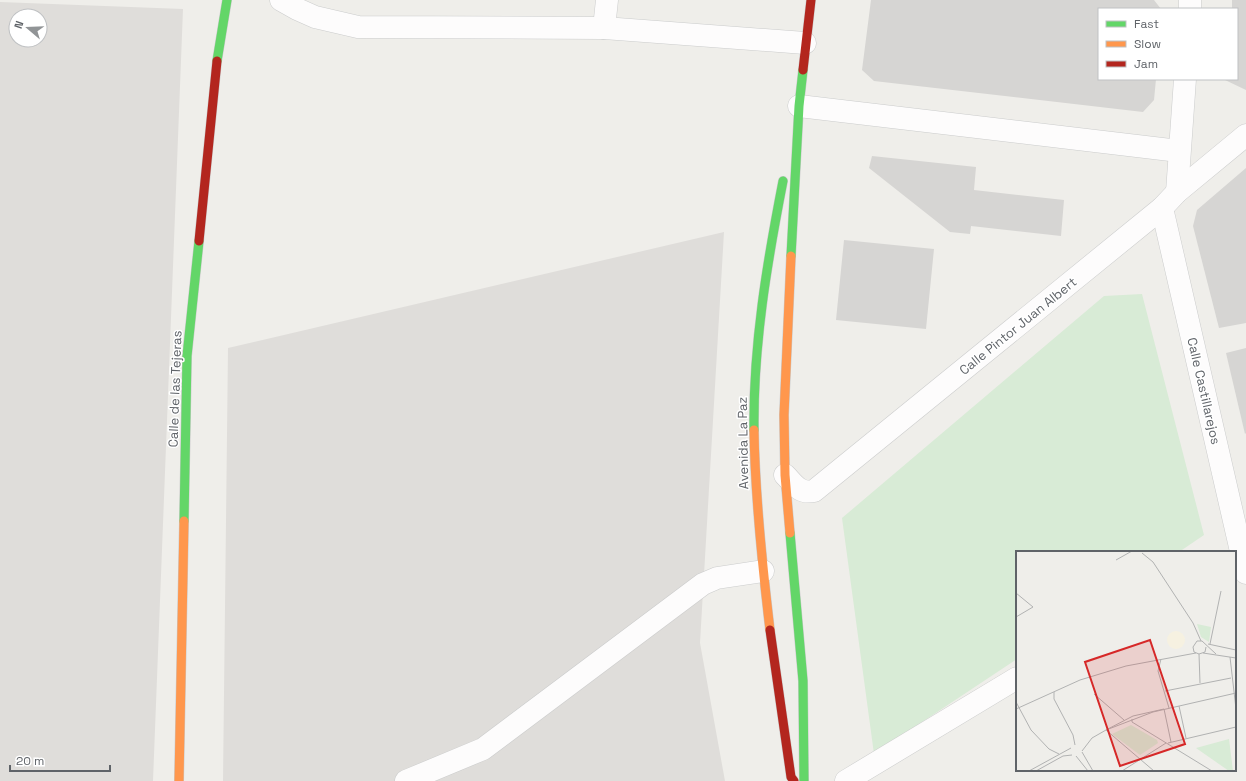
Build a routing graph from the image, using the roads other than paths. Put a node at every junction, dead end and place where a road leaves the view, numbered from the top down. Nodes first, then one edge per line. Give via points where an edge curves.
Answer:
1 (227, 0) edge
2 (281, 0) edge
3 (607, 0) edge
4 (811, 0) edge
5 (604, 28) junction
6 (805, 43) junction
7 (1184, 80) edge
8 (799, 106) junction
9 (1246, 135) edge
10 (1180, 151) junction
11 (1177, 192) junction
12 (1162, 208) junction
13 (785, 475) junction
14 (1239, 547) edge
15 (763, 571) junction
16 (1246, 573) edge
17 (1016, 679) edge
18 (179, 781) edge
19 (406, 781) edge
20 (794, 781) edge
21 (804, 781) edge
22 (846, 781) edge

1 - 18 main road, Calle de las Tejeras via 218,47 187,356
2 - 5 street via 315,17 358,27
3 - 5 street
4 - 6 main road, Avenida La Paz
5 - 6 street
6 - 8 main road, Avenida La Paz
7 - 10 street
8 - 10 street
8 - 13 main road, Avenida La Paz via 788,307 784,415
8 - 15 main road, Avenida La Paz via 765,285 756,369 756,496
9 - 11 street, Calle Pintor Juan Albert
10 - 11 street
11 - 12 street, Calle Pintor Juan Albert
12 - 13 street, Calle Pintor Juan Albert via 814,491 798,489
12 - 14 street, Calle Castillarejos
13 - 21 main road, Avenida La Paz via 803,681
14 - 16 street, Calle Castillarejos
15 - 19 street via 716,578 703,584 483,749
15 - 20 main road, Avenida La Paz via 770,641 791,777
17 - 22 street

